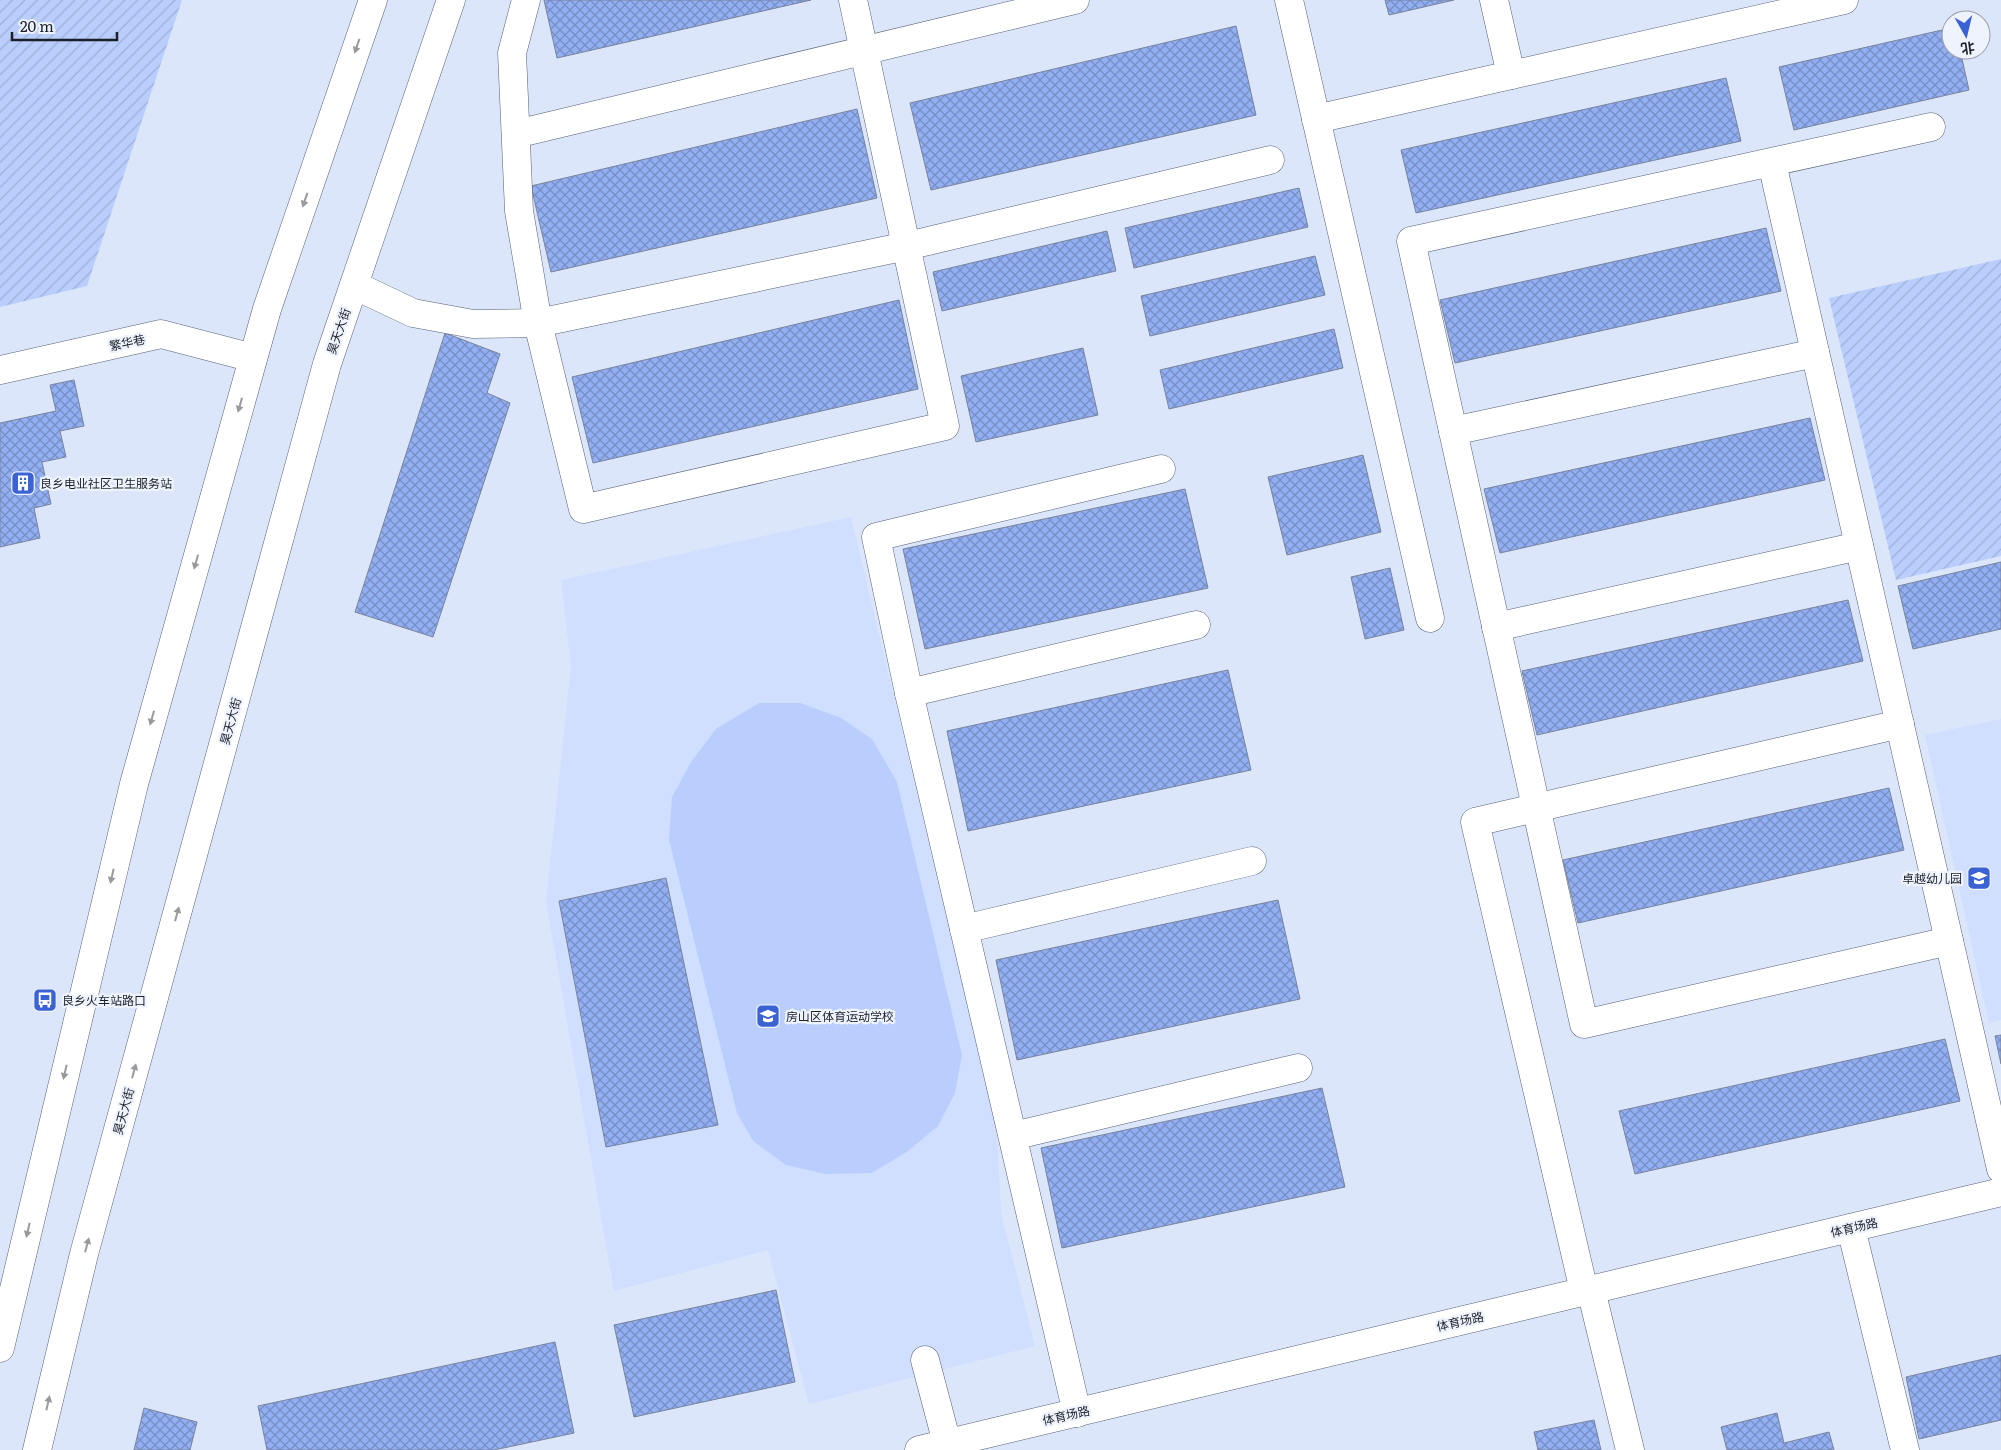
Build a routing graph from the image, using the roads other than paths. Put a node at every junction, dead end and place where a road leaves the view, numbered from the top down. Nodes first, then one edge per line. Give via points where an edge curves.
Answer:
1 (373, 0) edge
2 (451, 0) edge
3 (526, 0) edge
4 (853, 0) edge
5 (1075, 0) edge
6 (1289, 0) edge
7 (1494, 0) edge
8 (1844, 0) edge
9 (864, 50) junction
10 (1511, 75) junction
11 (1316, 119) junction
12 (1931, 127) dead end
13 (516, 134) junction
14 (1270, 160) dead end
15 (1772, 163) junction
16 (906, 246) junction
17 (354, 286) junction
18 (538, 323) junction
19 (1815, 353) junction
20 (253, 358) junction
21 (0, 370) edge
22 (1453, 431) junction
23 (1161, 469) dead end
24 (1859, 546) junction
25 (1430, 618) dead end
26 (1196, 625) dead end
27 (1496, 627) junction
28 (909, 693) junction
29 (1900, 724) junction
30 (1252, 861) dead end
31 (964, 929) junction
32 (1949, 941) junction
33 (1298, 1068) dead end
34 (1012, 1136) junction
35 (2001, 1170) edge
36 (2001, 1192) edge
37 (1850, 1228) junction
38 (1588, 1291) junction
39 (6, 1298) edge
40 (0, 1348) edge
41 (925, 1360) dead end
42 (1077, 1413) junction
43 (947, 1444) junction
44 (37, 1450) edge
45 (919, 1450) edge
46 (1630, 1450) edge
47 (1905, 1450) edge

1 -> 20 street
2 - 17 street, 昊天大街
3 - 13 street via 512,53
4 - 9 street
5 - 9 street
6 - 11 street
7 - 10 street
8 - 10 street
9 - 13 street
9 - 16 street
10 - 11 street
11 - 25 street
12 - 15 street
13 - 18 street via 519,211
14 - 16 street
15 - 19 street
15 - 22 street via 1411,241
16 - 18 street
16 - 18 street via 945,426 583,509
17 - 18 street via 413,313 473,324
44 -> 17 street, 昊天大街 via 89,1235 327,364
19 - 22 street
19 - 24 street
20 - 21 street, 繁华巷 via 161,334
20 -> 39 street via 134,784
22 - 27 street
23 - 28 street via 876,537
24 - 27 street
24 - 29 street
26 - 28 street
27 - 32 street via 1584,1024
28 - 31 street
29 - 32 street
29 - 38 street via 1475,822
30 - 31 street
31 - 34 street
32 - 35 street
33 - 34 street
34 - 42 street
36 - 37 street, 体育场路
37 - 38 street, 体育场路
37 - 47 street
38 - 42 street, 体育场路
38 - 46 street
39 - 40 street
41 - 43 street
42 - 43 street, 体育场路
43 - 45 street, 体育场路

